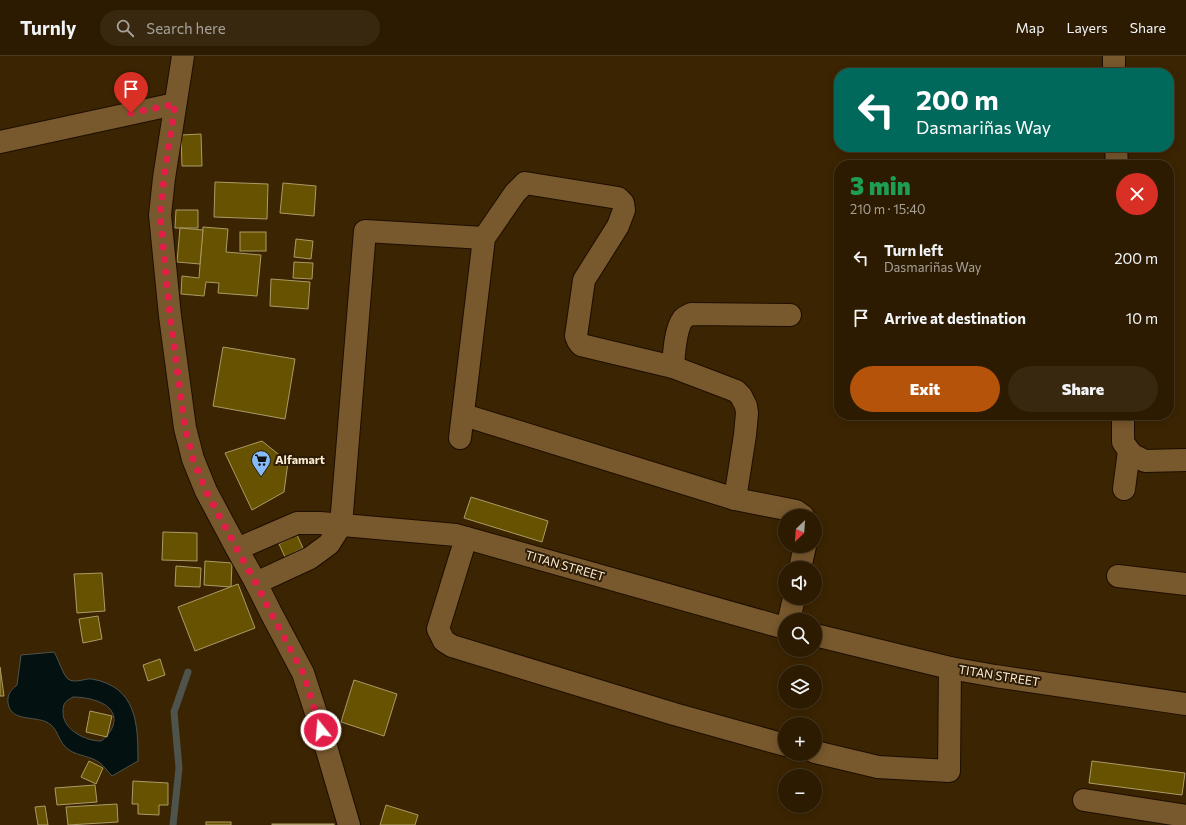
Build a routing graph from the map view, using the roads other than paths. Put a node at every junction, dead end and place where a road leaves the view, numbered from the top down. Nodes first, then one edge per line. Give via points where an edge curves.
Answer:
1 (183, 56) edge
2 (1114, 56) edge
3 (1114, 68) edge
4 (175, 104) junction
5 (0, 142) edge
6 (484, 238) junction
7 (790, 315) dead end
8 (673, 367) junction
9 (464, 415) junction
10 (1123, 420) edge
11 (460, 438) dead end
12 (1129, 451) junction
13 (1186, 460) edge
14 (1124, 488) dead end
15 (735, 499) junction
16 (786, 509) edge
17 (341, 525) junction
18 (466, 538) junction
19 (237, 549) junction
20 (1118, 576) dead end
21 (256, 583) junction
22 (1186, 584) edge
23 (778, 626) edge
24 (822, 637) edge
25 (950, 668) junction
26 (1186, 704) edge
27 (778, 742) edge
28 (822, 754) edge
29 (1084, 800) dead end
30 (1135, 816) edge
31 (1186, 816) edge
32 (349, 825) edge

1 - 4 street
2 - 3 street
4 - 5 street
4 - 19 street via 160,215 185,428 193,459 206,491
6 - 8 street via 515,193 525,183 618,198 623,203 624,210 618,226 584,280 576,336 581,345
6 - 9 street
6 - 17 street via 365,231
7 - 8 street via 691,314 683,319 680,326
8 - 15 street via 736,391 746,406 745,435
9 - 11 street
9 - 15 street
10 - 12 street via 1123,442
12 - 13 street via 1145,461
12 - 14 street
15 - 16 street
17 - 18 street, TITAN STREET
17 - 19 street, TITAN STREET via 297,523
17 - 21 street via 329,544 310,558
18 - 23 street, TITAN STREET
18 - 27 street via 438,630 444,641 452,646 666,712
19 - 21 street
20 - 22 street
21 - 32 street via 303,673
24 - 25 street, TITAN STREET
25 - 26 street, TITAN STREET
25 - 28 street via 950,779 878,767
29 - 30 street
30 - 31 street

